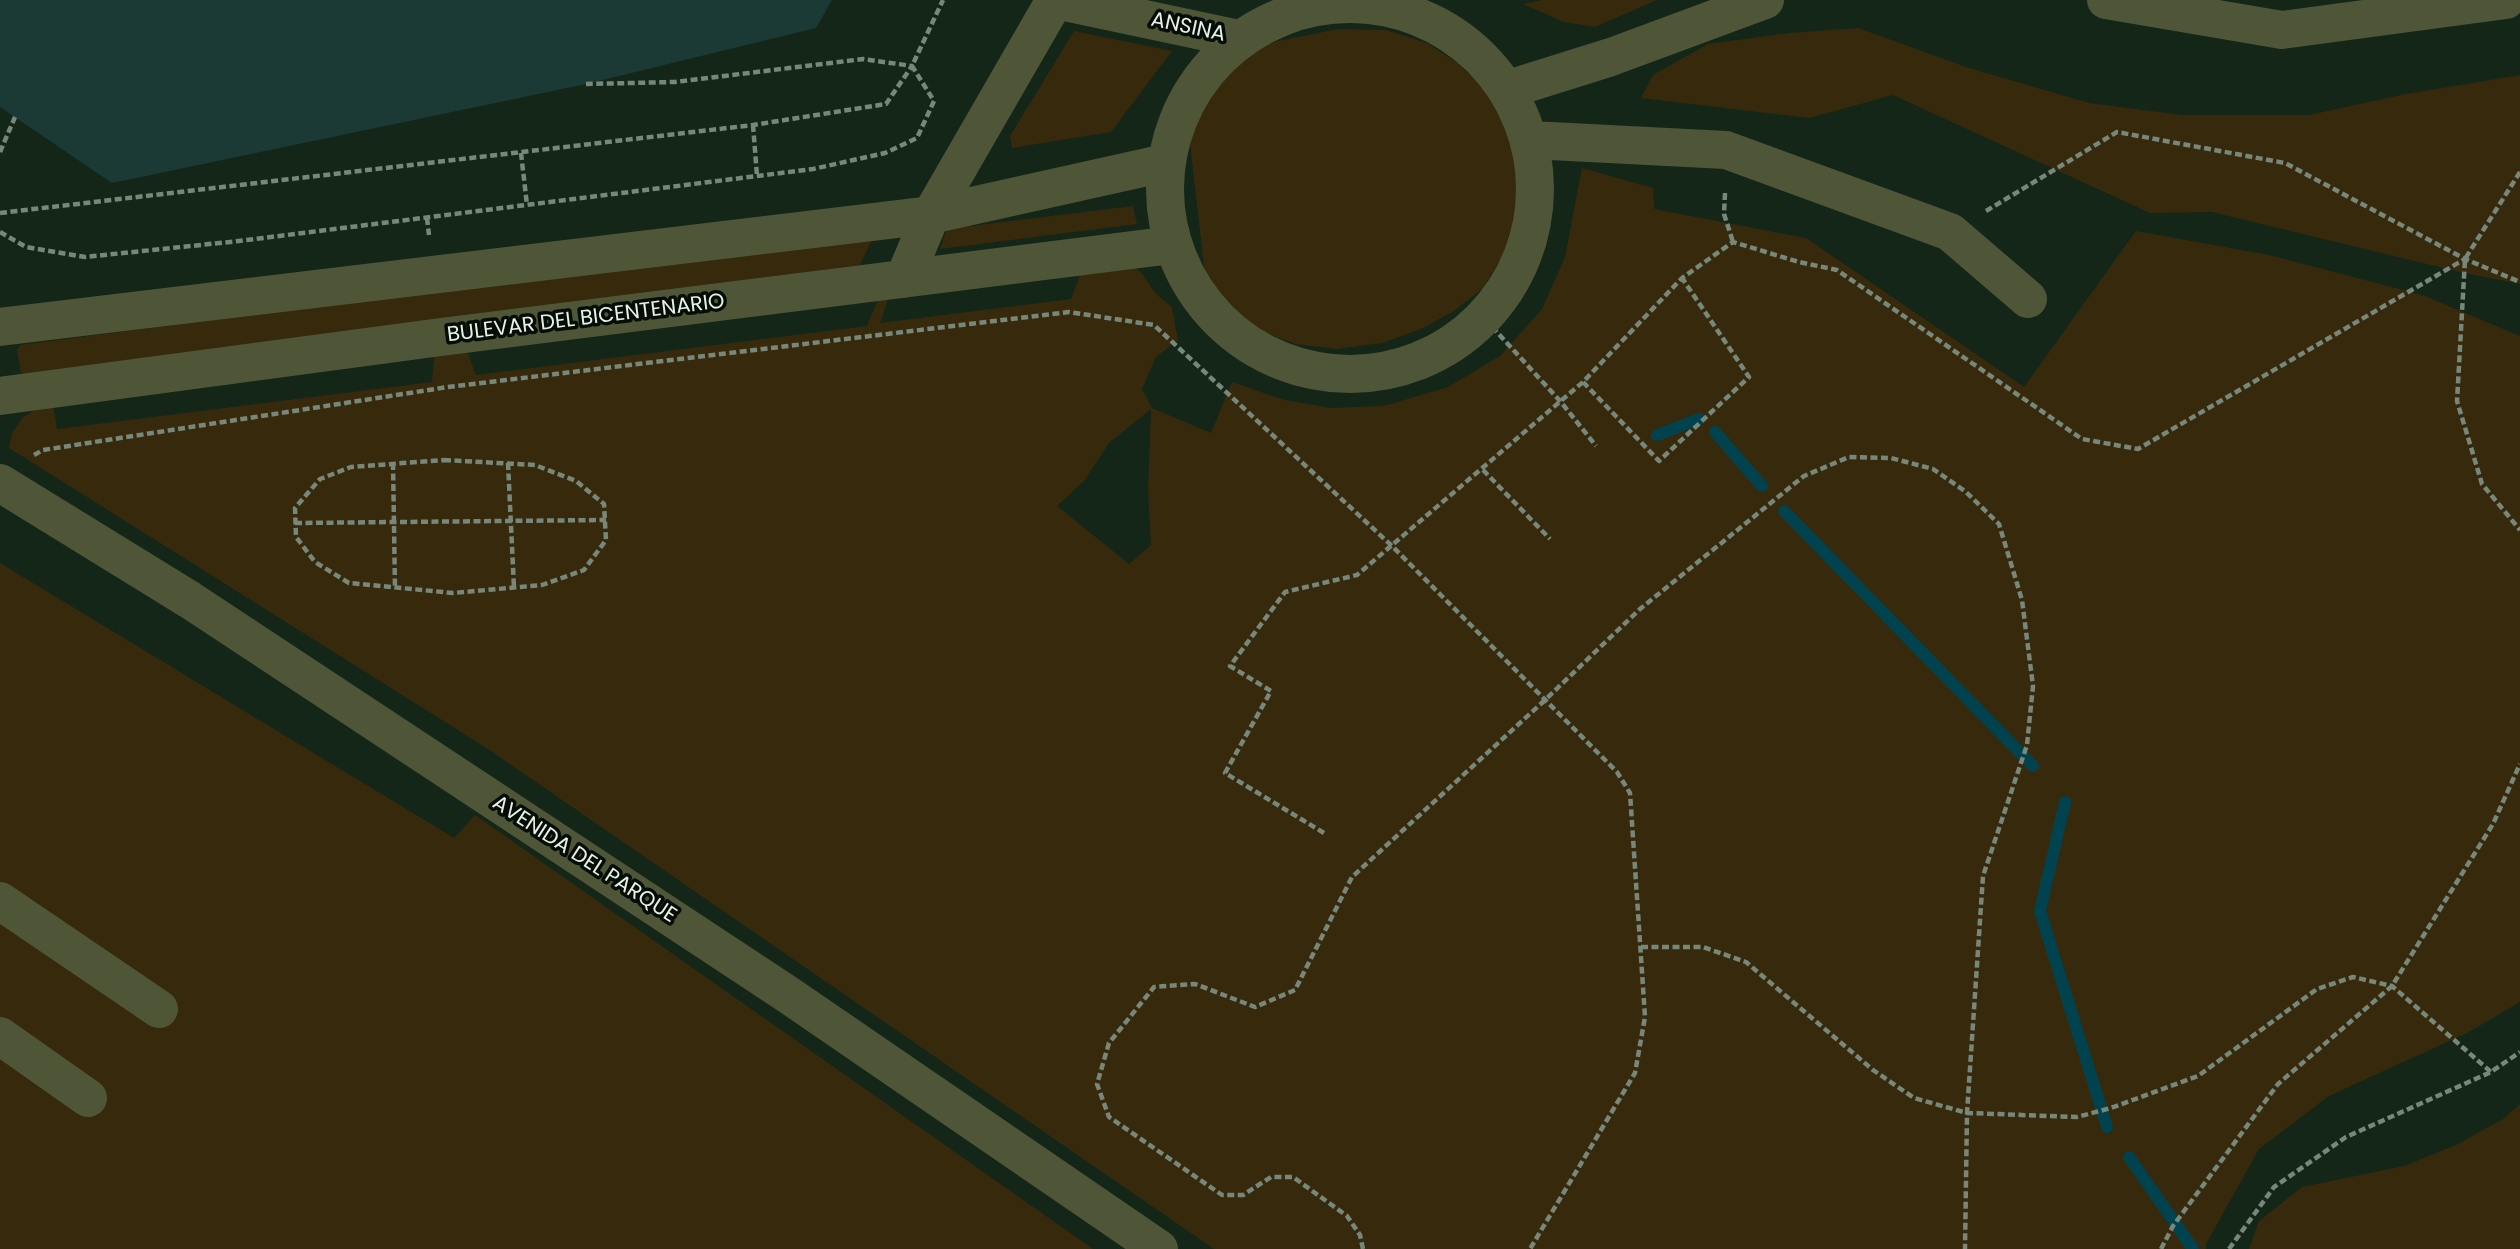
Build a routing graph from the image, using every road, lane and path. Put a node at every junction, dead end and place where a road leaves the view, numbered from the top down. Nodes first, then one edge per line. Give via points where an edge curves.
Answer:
1 (943, 0) edge
2 (1055, 0) edge
3 (1765, 0) edge
4 (2106, 0) edge
5 (2507, 0) edge
6 (1239, 39) junction
7 (912, 66) junction
8 (586, 84) dead end
9 (1509, 89) junction
10 (15, 117) dead end
11 (753, 125) junction
12 (1531, 139) junction
13 (0, 152) edge
14 (521, 153) junction
15 (1165, 163) junction
16 (2520, 172) edge
17 (757, 176) junction
18 (527, 205) junction
19 (0, 213) edge
20 (931, 215) junction
21 (0, 232) edge
22 (1950, 232) junction
23 (1172, 245) junction
24 (2465, 260) junction
25 (1682, 278) junction
26 (904, 279) junction
27 (2520, 282) edge
28 (2028, 299) dead end
29 (1485, 319) junction
30 (0, 327) edge
31 (1583, 382) junction
32 (0, 396) edge
33 (1561, 402) junction
34 (1597, 446) dead end
35 (32, 456) dead end
36 (393, 463) junction
37 (508, 463) junction
38 (1483, 470) junction
39 (0, 483) edge
40 (511, 520) junction
41 (606, 520) junction
42 (394, 522) junction
43 (295, 523) junction
44 (2520, 530) edge
45 (1550, 539) dead end
46 (1392, 546) junction
47 (514, 588) junction
48 (396, 589) junction
49 (1545, 700) junction
50 (2520, 764) edge
51 (1324, 832) dead end
52 (0, 901) edge
53 (1641, 947) junction
54 (2392, 986) junction
55 (159, 1009) dead end
56 (0, 1036) edge
57 (2520, 1052) edge
58 (2491, 1072) junction
59 (88, 1098) dead end
60 (1967, 1113) junction
61 (1159, 1249) edge
62 (1363, 1249) edge
63 (1530, 1249) edge
64 (1965, 1249) edge
65 (2161, 1249) edge
66 (2229, 1249) edge

1 - 7 path
2 - 6 street, ANSINA
2 - 20 street
3 - 9 street
4 - 5 street via 2282,30
6 - 9 street via 1293,11 1354,2 1415,13 1468,43
6 - 15 street via 1203,73 1178,116
7 - 8 path via 863,59 675,82
7 - 11 path via 886,104
7 - 17 path via 934,101 917,138 885,153
9 - 12 street
10 - 13 path
11 - 14 path
11 - 17 path
12 - 22 street via 1726,150
12 - 29 street via 1537,187 1531,236 1514,280
14 - 18 path
14 - 19 path
15 - 20 street
15 - 23 street via 1164,205
16 - 24 path
17 - 18 path
18 - 21 path via 85,257 26,247
20 - 26 street
20 - 30 street
22 - 24 path via 2117,132 2285,163
22 - 28 street
23 - 26 street, BULEVAR DEL BICENTENARIO
23 - 29 street via 1196,294 1234,334 1281,361 1321,371 1390,371 1441,352
24 - 25 path via 2138,449 2082,439 1837,270 1733,242
24 - 27 path
24 - 44 path via 2457,401 2483,484
25 - 31 path
25 - 31 path via 1749,377 1658,461
26 - 32 street, BULEVAR DEL BICENTENARIO
29 - 33 path
31 - 33 path
33 - 34 path
33 - 38 path
35 - 46 path via 43,450 448,387 1069,312 1154,325
36 - 37 path
36 - 42 path
36 - 43 path via 351,467 320,479 295,508
37 - 40 path
37 - 41 path via 535,465 576,481 604,505
38 - 45 path
38 - 46 path
39 - 61 street, AVENIDA DEL PARQUE via 190,600 788,994
40 - 41 path
40 - 42 path
40 - 47 path
41 - 47 path via 606,540 584,569 542,585
42 - 43 path
42 - 48 path
43 - 48 path via 296,537 315,562 349,583
46 - 49 path
46 - 51 path via 1357,575 1285,592 1230,666 1271,691 1225,773
47 - 48 path via 453,593
49 - 53 path via 1617,772 1630,793
49 - 60 path via 1640,608 1766,506 1804,476 1849,457 1891,458 1933,469 1999,524 2022,600 2033,686 2027,745 1983,876
49 - 62 path via 1352,877 1295,990 1255,1007 1195,984 1154,987 1109,1043 1097,1084 1109,1116 1222,1195 1243,1195 1271,1177 1293,1177 1346,1216 1360,1235
50 - 54 path via 2493,824
52 - 55 street
53 - 60 path via 1703,947 1746,962 1873,1070 1914,1098
53 - 63 path via 1645,1017 1635,1073
54 - 58 path
54 - 60 path via 2353,977 2317,989 2199,1076 2111,1108 2077,1117
54 - 65 path via 2278,1084
56 - 59 street
57 - 58 path
58 - 66 path via 2346,1138 2274,1187
60 - 64 path

